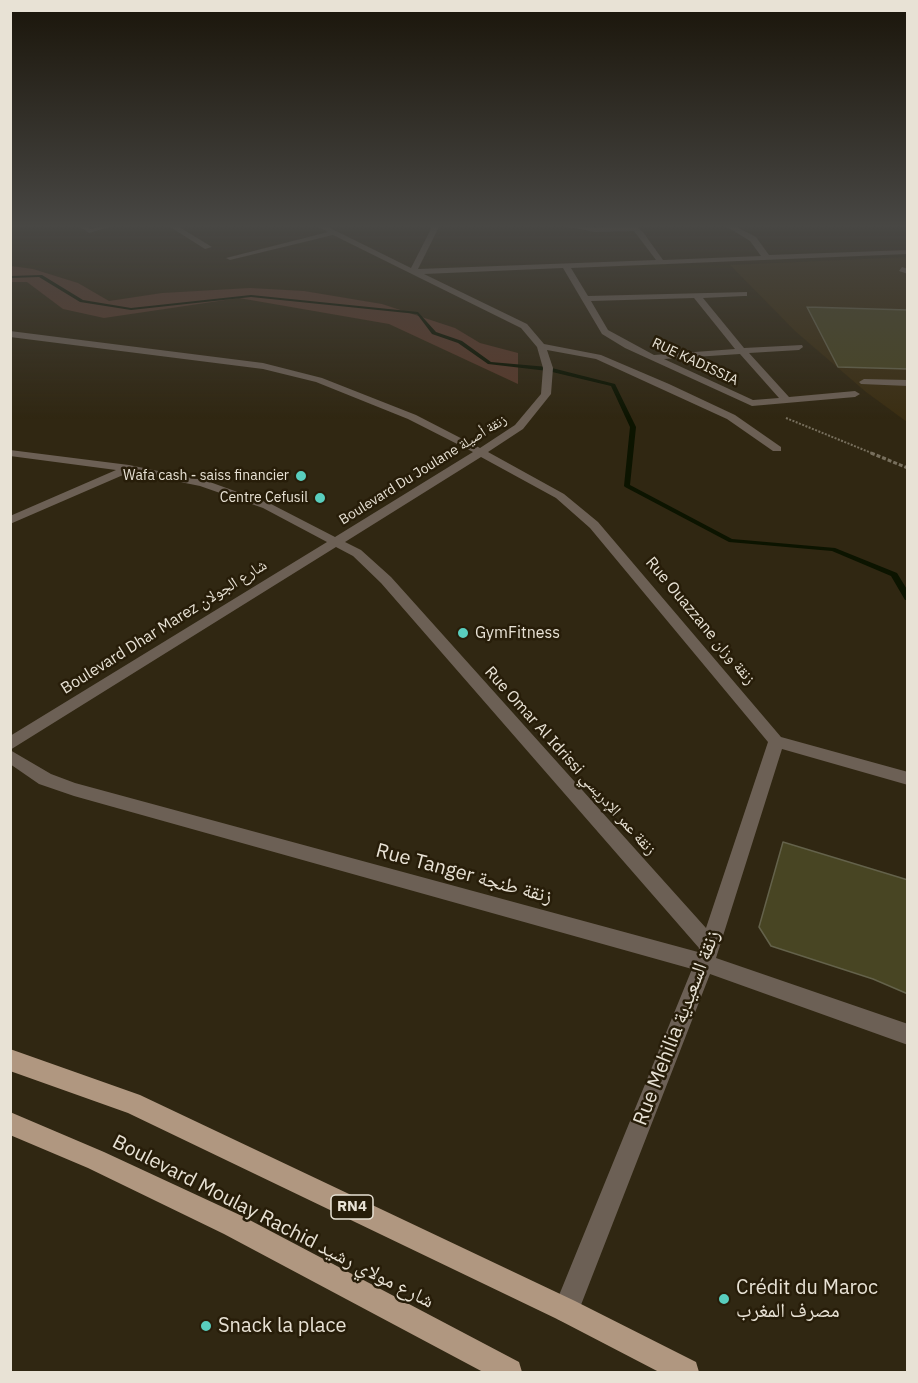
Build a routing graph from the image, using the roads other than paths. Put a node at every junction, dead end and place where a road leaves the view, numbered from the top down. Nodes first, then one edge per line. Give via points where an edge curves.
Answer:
1 (450, 290) edge
2 (580, 290) edge
3 (744, 294) dead end
4 (696, 295) junction
5 (586, 299) junction
6 (10, 334) edge
7 (799, 347) dead end
8 (542, 349) junction
9 (741, 350) junction
10 (652, 357) junction
11 (864, 382) dead end
12 (908, 383) edge
13 (855, 394) dead end
14 (786, 398) junction
15 (777, 449) dead end
16 (480, 452) junction
17 (10, 453) edge
18 (129, 468) junction
19 (10, 521) edge
20 (336, 542) junction
21 (776, 741) junction
22 (10, 744) edge
23 (10, 756) edge
24 (908, 779) edge
25 (707, 954) junction
26 (908, 1035) edge
27 (10, 1060) edge
28 (10, 1123) edge
29 (566, 1310) junction
30 (509, 1372) edge
31 (686, 1372) edge

1 - 8 street via 512,319 533,334
2 - 5 street, RUE KADISSIA
3 - 4 street
4 - 5 street
4 - 9 street
5 - 10 street, RUE KADISSIA via 605,332
6 - 16 street, Rue Ouazzane زنقة وزان via 290,371 358,394
7 - 9 street
8 - 15 street via 598,357 732,417
8 - 16 street, Boulevard Du Joulane زنقة أصيلة via 548,368 546,394 519,427
9 - 10 street
9 - 14 street
10 - 14 street, RUE KADISSIA via 752,403
11 - 12 street
13 - 14 street, RUE KADISSIA
16 - 20 street, Boulevard Du Joulane زنقة أصيلة
16 - 21 street, Rue Ouazzane زنقة وزان via 560,496 594,525
17 - 18 street, Rue Omar Al Idrissi زنقة عمر الإدريسي
18 - 19 street
18 - 20 street, Rue Omar Al Idrissi زنقة عمر الإدريسي via 235,493
20 - 22 street, Boulevard Dhar Marez شارع الجولان
20 - 25 street, Rue Omar Al Idrissi زنقة عمر الإدريسي via 357,553 386,580
21 - 24 street
21 - 25 street, Rue Mehilia زنقة السعيدية
23 - 25 street, Rue Tanger زنقة طنجة via 45,779 74,789
25 - 26 street, Rue Tanger زنقة طنجة
25 - 29 street, Rue Mehilia زنقة السعيدية
27 - 29 main road, RN4 via 132,1103
28 - 30 main road, Boulevard Moulay Rachid شارع مولاي رشيد via 233,1225
29 - 31 main road, RN4

